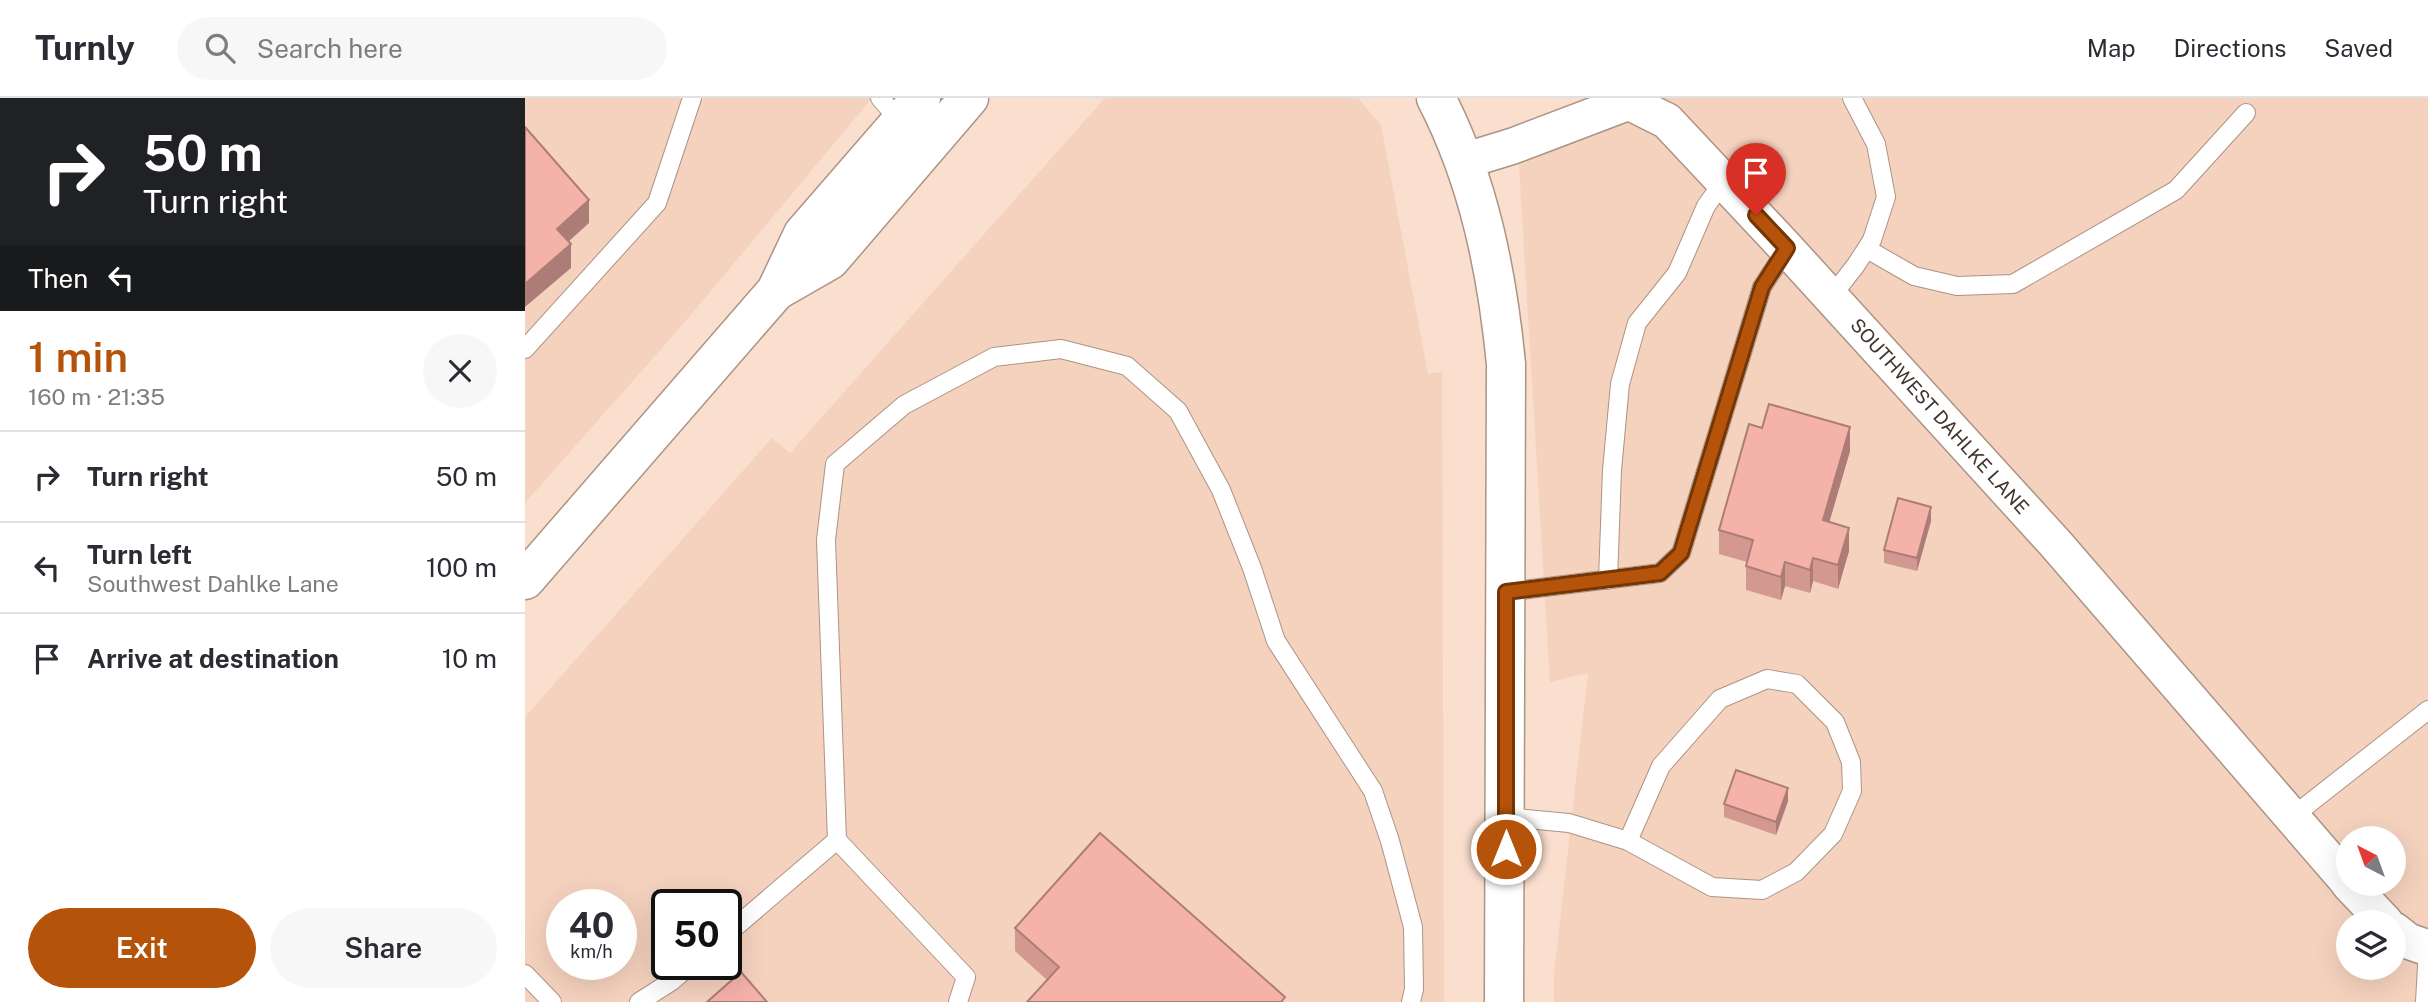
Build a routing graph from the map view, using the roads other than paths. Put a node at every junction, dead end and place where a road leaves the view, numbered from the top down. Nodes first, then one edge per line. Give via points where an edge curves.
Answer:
1 (692, 98) edge
2 (969, 98) edge
3 (1436, 98) edge
4 (1852, 98) edge
5 (1601, 105) edge
6 (900, 106) edge
7 (2246, 113) dead end
8 (1464, 161) junction
9 (1724, 181) junction
10 (1787, 248) junction
11 (1867, 249) junction
12 (776, 292) junction
13 (1831, 297) junction
14 (525, 349) edge
15 (525, 580) edge
16 (1608, 580) junction
17 (1506, 592) junction
18 (2428, 710) edge
19 (1506, 817) junction
20 (2292, 817) junction
21 (837, 840) junction
22 (1628, 841) junction
23 (2336, 868) edge
24 (2361, 896) edge
25 (2374, 910) edge
26 (742, 921) edge
27 (2406, 939) edge
28 (2428, 948) edge
29 (525, 974) edge
30 (673, 980) edge
31 (552, 1002) edge
32 (639, 1002) edge
33 (958, 1002) edge
34 (1411, 1002) edge
35 (1504, 1002) edge
36 (2425, 1002) edge

1 - 14 lane via 657,203
2 - 12 main road via 830,260
3 - 8 main road
4 - 11 lane via 1876,144 1886,197
5 - 8 street, SOUTHWEST DAHLKE LANE via 1513,146
5 - 9 street, SOUTHWEST DAHLKE LANE via 1629,102 1667,121
6 - 12 main road via 803,234
7 - 11 lane via 2176,190 2013,284 1957,286 1914,276
8 - 17 main road via 1483,218 1502,320
9 - 10 street, SOUTHWEST DAHLKE LANE
9 - 16 lane via 1706,206 1677,273 1637,323 1621,384
10 - 13 street, SOUTHWEST DAHLKE LANE
10 - 16 lane via 1762,287 1681,553 1660,573
11 - 13 lane
12 - 15 main road
13 - 20 street, SOUTHWEST DAHLKE LANE via 2055,543
16 - 17 lane
17 - 19 main road
18 - 20 lane
19 - 22 lane via 1569,822
19 - 35 main road
20 - 23 street, SOUTHWEST DAHLKE LANE
21 - 26 lane
21 - 33 lane via 966,977
21 - 34 lane via 826,540 835,464 904,405 994,357 1061,349 1127,366 1178,411 1221,490 1276,641 1373,791 1413,927
22 - 22 lane via 1712,887 1762,890 1796,872 1833,834 1852,791 1851,762 1835,722 1797,684 1767,678 1720,699 1661,766
24 - 25 street, SOUTHWEST DAHLKE LANE
27 - 28 street
28 - 36 lane
29 - 31 lane
30 - 32 lane

